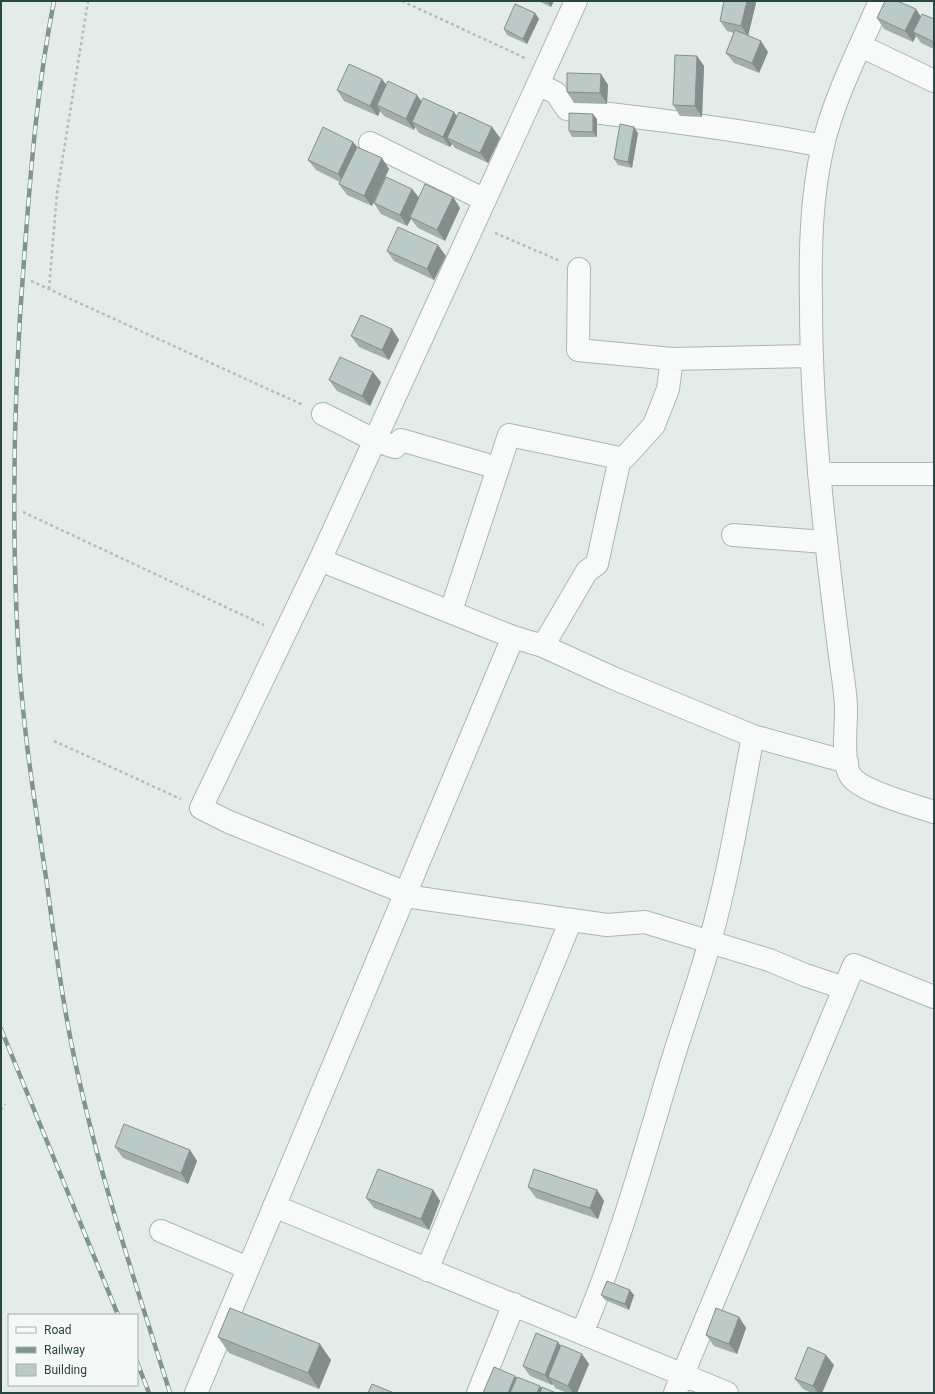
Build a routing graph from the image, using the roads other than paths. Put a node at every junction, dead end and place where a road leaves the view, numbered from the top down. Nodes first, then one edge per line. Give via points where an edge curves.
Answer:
1 (576, 1) edge
2 (880, 1) edge
3 (861, 46) junction
4 (542, 76) junction
5 (934, 81) edge
6 (370, 143) dead end
7 (823, 146) junction
8 (484, 200) junction
9 (580, 269) road end
10 (811, 356) junction
11 (672, 359) junction
12 (323, 414) road end
13 (374, 440) junction
14 (620, 458) junction
15 (498, 468) junction
16 (819, 474) junction
17 (934, 474) edge
18 (733, 535) dead end
19 (825, 542) junction
20 (320, 560) junction
21 (451, 611) junction
22 (514, 637) junction
23 (543, 646) junction
24 (753, 736) junction
25 (846, 762) junction
26 (934, 812) edge
27 (405, 894) junction
28 (571, 920) junction
29 (710, 942) junction
30 (844, 988) junction
31 (934, 997) edge
32 (274, 1206) junction
33 (161, 1231) dead end
34 (248, 1268) junction
35 (427, 1270) junction
36 (514, 1304) junction
37 (582, 1333) junction
38 (679, 1384) edge
39 (196, 1393) edge
40 (478, 1393) edge
41 (726, 1393) edge

1 - 4 street
2 - 3 street
3 - 5 street
3 - 7 street via 840,93
4 - 7 street via 568,109 686,123
4 - 8 street
6 - 8 street
7 - 10 street via 810,249
8 - 13 street
9 - 11 street via 578,350
10 - 11 street
10 - 16 street
11 - 14 street via 668,389 654,425 625,457
12 - 13 street
13 - 15 street via 395,448 401,440
13 - 20 street
14 - 15 street via 509,435
14 - 23 street via 597,564 587,571
15 - 21 street
16 - 17 street
16 - 19 street
18 - 19 street
19 - 25 street via 846,705
20 - 21 street
20 - 27 street via 201,808 229,822
21 - 22 street
22 - 23 street
22 - 27 street
23 - 24 street
24 - 25 street
24 - 29 street via 725,881
25 - 26 street via 848,773 862,786
27 - 28 street
27 - 32 street
28 - 29 street via 607,926 645,922
28 - 35 street
29 - 30 street via 769,960
29 - 37 street via 672,1058 631,1200 602,1286
30 - 31 street via 854,965
30 - 38 street
32 - 34 street
32 - 35 street
33 - 34 street
34 - 39 street
35 - 36 street
36 - 37 street
36 - 40 street
37 - 38 street
38 - 41 street

